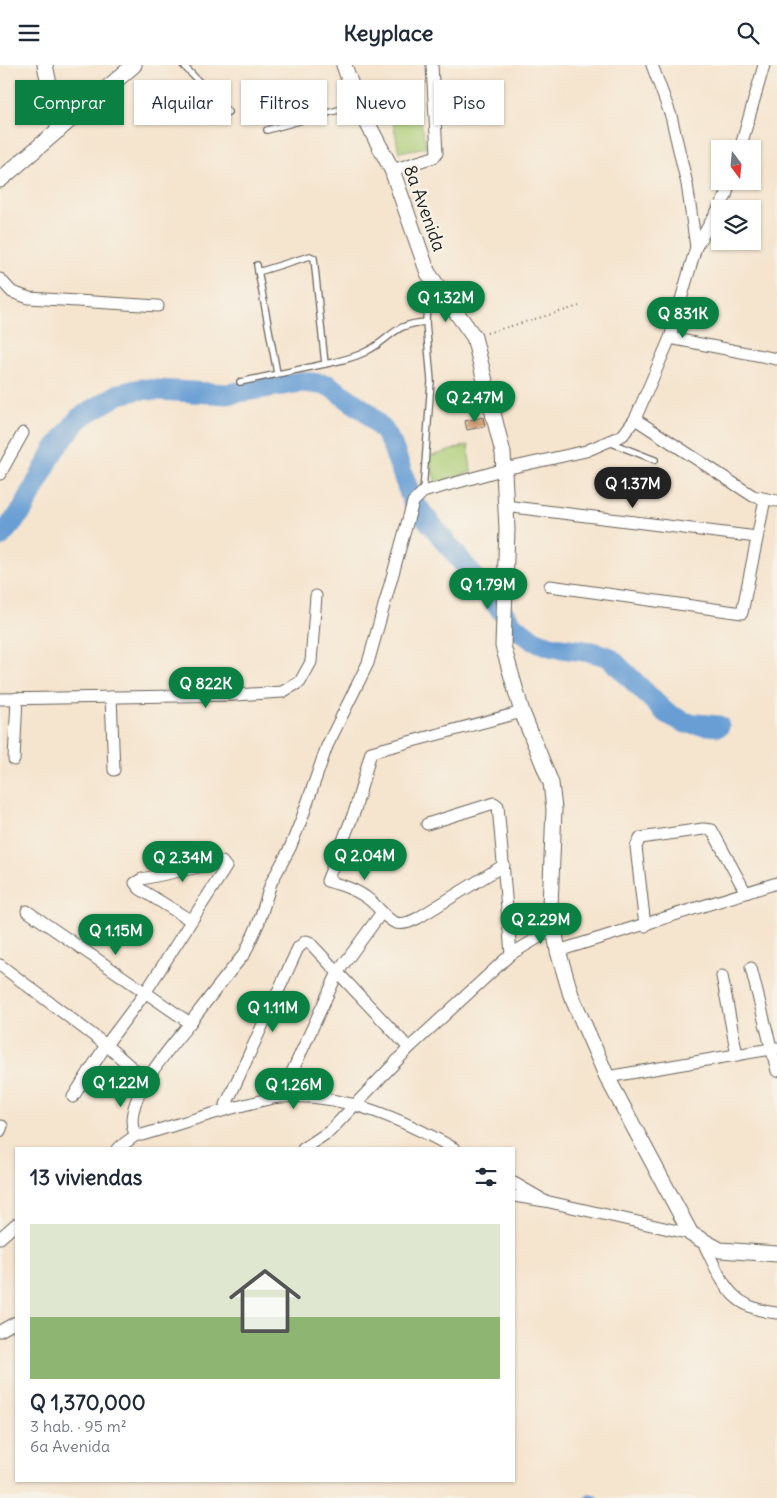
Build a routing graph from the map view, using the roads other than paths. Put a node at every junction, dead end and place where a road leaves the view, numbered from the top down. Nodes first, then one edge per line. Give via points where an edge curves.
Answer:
1 (45, 65) edge
2 (134, 65) edge
3 (183, 65) edge
4 (344, 65) edge
5 (432, 65) edge
6 (652, 65) edge
7 (764, 65) edge
8 (197, 80) edge
9 (349, 80) edge
10 (337, 111) edge
11 (368, 125) edge
12 (59, 130) junction
13 (266, 130) dead end
14 (743, 140) edge
15 (392, 170) junction
16 (0, 180) edge
17 (728, 190) edge
18 (696, 247) junction
19 (258, 265) dead end
20 (258, 272) junction
21 (428, 273) junction
22 (0, 279) edge
23 (158, 306) dead end
24 (426, 322) junction
25 (670, 338) junction
26 (777, 359) edge
27 (326, 364) junction
28 (276, 373) junction
29 (240, 382) dead end
30 (635, 419) junction
31 (23, 433) dead end
32 (610, 442) junction
33 (655, 460) dead end
34 (505, 469) junction
35 (0, 474) edge
36 (423, 492) junction
37 (765, 499) junction
38 (777, 501) edge
39 (505, 506) junction
40 (758, 537) junction
41 (550, 586) dead end
42 (316, 596) dead end
43 (111, 697) junction
44 (17, 698) junction
45 (0, 699) edge
46 (522, 712) junction
47 (14, 760) dead end
48 (114, 770) dead end
49 (427, 824) dead end
50 (504, 865) junction
51 (777, 883) edge
52 (746, 893) junction
53 (27, 911) dead end
54 (382, 912) junction
55 (190, 920) junction
56 (645, 926) junction
57 (553, 929) junction
58 (558, 951) junction
59 (511, 955) junction
60 (0, 965) edge
61 (751, 968) dead end
62 (338, 972) junction
63 (722, 976) dead end
64 (145, 993) junction
65 (190, 1023) junction
66 (106, 1045) junction
67 (410, 1048) junction
68 (774, 1049) edge
69 (737, 1055) junction
70 (777, 1071) edge
71 (608, 1077) junction
72 (146, 1080) junction
73 (73, 1097) dead end
74 (281, 1097) junction
75 (354, 1105) junction
76 (224, 1109) junction
77 (136, 1135) junction
78 (120, 1147) edge
79 (306, 1147) edge
80 (451, 1147) edge
81 (515, 1184) edge
82 (515, 1197) edge
83 (545, 1201) junction
84 (15, 1225) edge
85 (696, 1237) junction
86 (0, 1238) edge
87 (777, 1254) edge
88 (777, 1313) edge
89 (15, 1324) edge
90 (0, 1331) edge

1 - 12 street
2 - 12 street
3 - 8 lane
4 - 9 street, 8a Avenida
5 - 15 street via 437,153 434,157
6 - 18 street via 671,116 687,183
7 - 14 street
10 - 13 lane
11 - 15 street, 8a Avenida
12 - 16 street
15 - 21 street, 8a Avenida
17 - 18 street
18 - 25 street
19 - 20 lane
20 - 27 lane via 310,256 314,258
20 - 28 lane
21 - 24 lane
21 - 34 street, 8a Avenida via 474,337
22 - 23 street via 12,292 29,297
24 - 27 lane via 396,329 368,351
24 - 36 lane via 431,381
25 - 26 street
25 - 30 street
27 - 28 lane
28 - 29 lane
30 - 32 street via 623,435
30 - 37 street via 754,496
31 - 35 street
32 - 33 lane
32 - 34 street via 586,451
34 - 36 street
34 - 39 street, 8a Avenida
36 - 65 street via 413,502 368,663 326,746 302,818 271,883 252,939 245,953
37 - 38 street
37 - 40 street
39 - 40 street
39 - 46 street, 8a Avenida via 503,647
40 - 41 street via 742,613
42 - 43 street via 311,662 300,681 282,692
43 - 44 street
43 - 48 street
44 - 45 street
44 - 47 street
46 - 54 street via 372,752 355,810 327,881 352,889
46 - 57 street, 8a Avenida via 551,783 554,809 550,906
49 - 50 street via 494,803 499,812
50 - 54 street via 412,922 394,923
50 - 59 street
51 - 52 street
52 - 56 street
52 - 56 street via 712,830 640,838 636,847
53 - 64 street
54 - 62 street
55 - 55 street via 140,889 135,883 222,862 226,867
55 - 64 street
56 - 58 street
57 - 58 street, 8a Avenida
57 - 59 street
58 - 71 street, 8a Avenida via 571,995
59 - 67 street
60 - 66 street
61 - 68 street
62 - 67 street
62 - 74 street
62 - 76 street via 309,942 302,943
63 - 69 street
64 - 65 street
64 - 66 street
65 - 72 street
66 - 72 street
66 - 73 street
67 - 75 street
68 - 69 street
68 - 70 street
69 - 71 street
71 - 85 street, 8a Avenida
72 - 77 street via 132,1115 131,1124
74 - 75 street via 322,1098
74 - 76 street
75 - 79 street via 330,1131
75 - 80 street via 418,1128
76 - 77 street
77 - 78 street
81 - 83 street
82 - 83 street
83 - 85 street
84 - 86 street
85 - 87 street via 720,1250
85 - 88 street via 727,1290 743,1305
89 - 90 street

